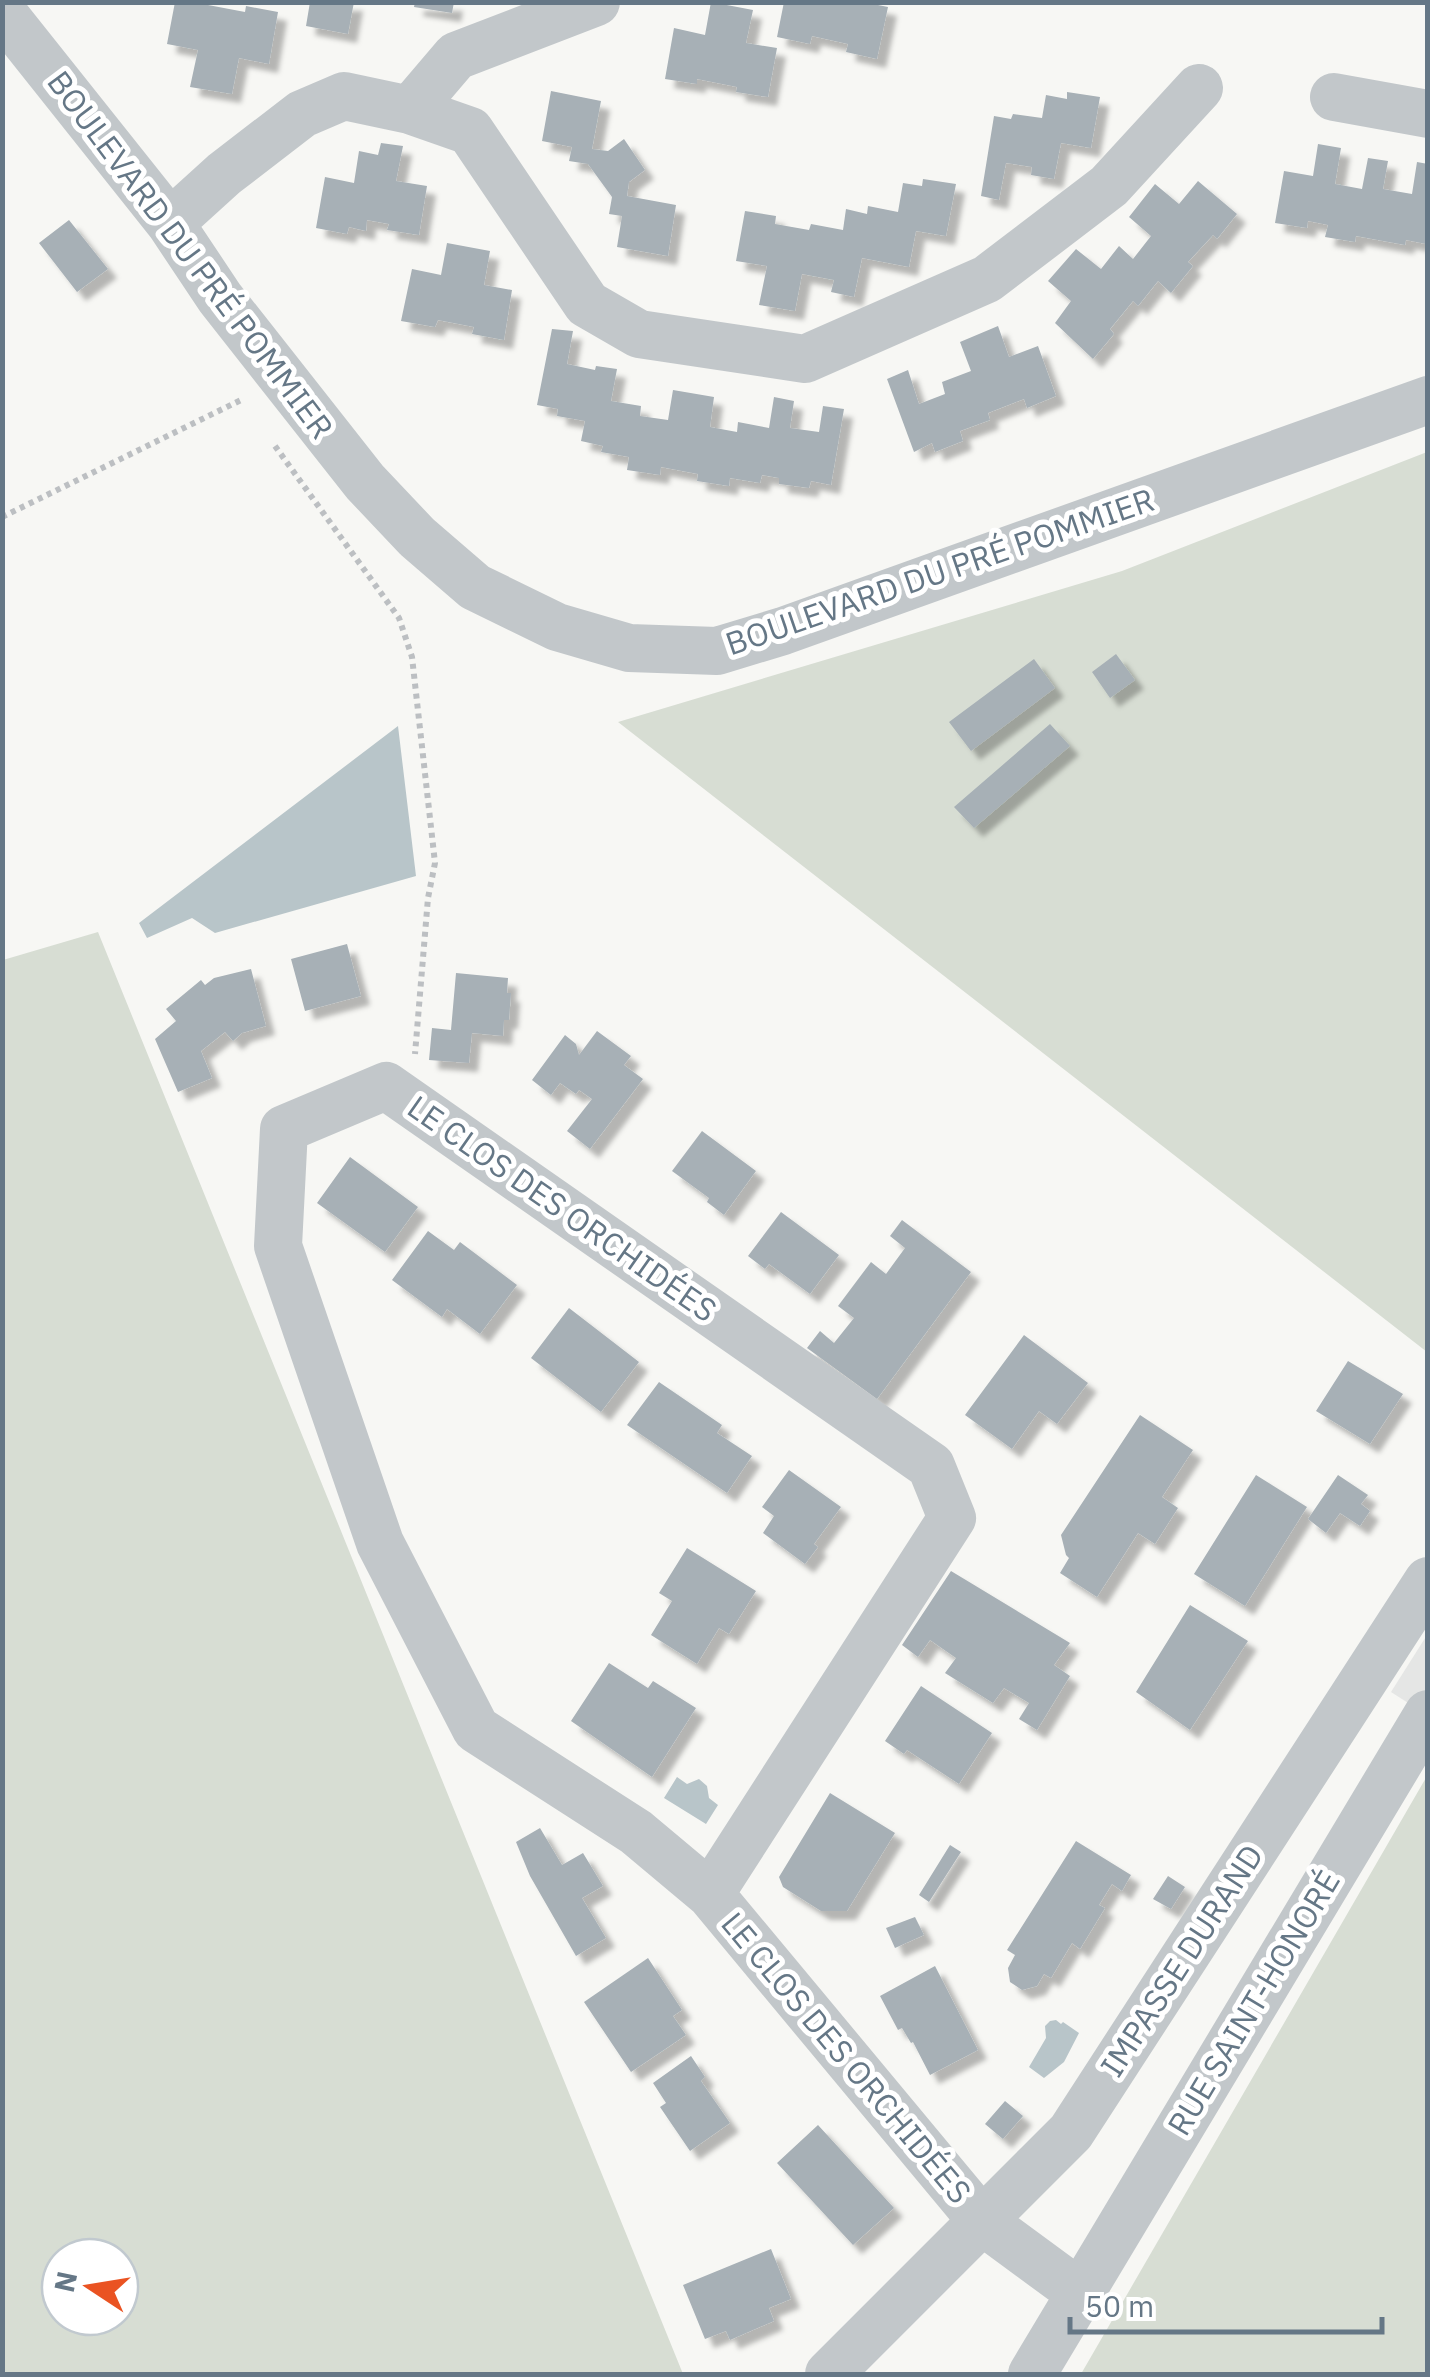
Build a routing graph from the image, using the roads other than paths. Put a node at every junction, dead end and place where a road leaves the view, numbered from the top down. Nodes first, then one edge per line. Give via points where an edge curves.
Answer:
1 (596, 2) edge
2 (2, 12) edge
3 (1198, 88) dead end
4 (1334, 97) dead end
5 (410, 110) junction
6 (1428, 114) edge
7 (170, 222) junction
8 (1428, 400) edge
9 (1428, 1581) edge
10 (1428, 1714) edge
11 (710, 1894) junction
12 (982, 2221) junction
13 (1080, 2293) junction
14 (829, 2374) edge
15 (1032, 2374) edge

1 - 5 street via 456,56
2 - 7 street, BOULEVARD DU PRÉ POMMIER
3 - 5 street via 1109,186 987,279 805,359 639,334 587,304 470,131
4 - 6 street
5 - 7 street via 344,96 302,114
7 - 8 street, BOULEVARD DU PRÉ POMMIER via 220,298 365,482 417,536 475,587 557,628 629,648 717,651 783,631
9 - 12 street, IMPASSE DURAND via 1070,2132
10 - 13 street, RUE SAINT-HONORÉ
11 - 11 street, LE CLOS DES ORCHIDÉES via 952,1518 931,1466 386,1086 284,1128 278,1246 380,1543 476,1728 636,1832
11 - 12 street, LE CLOS DES ORCHIDÉES
12 - 13 street
12 - 14 street, IMPASSE DURAND
13 - 15 street, RUE SAINT-HONORÉ

